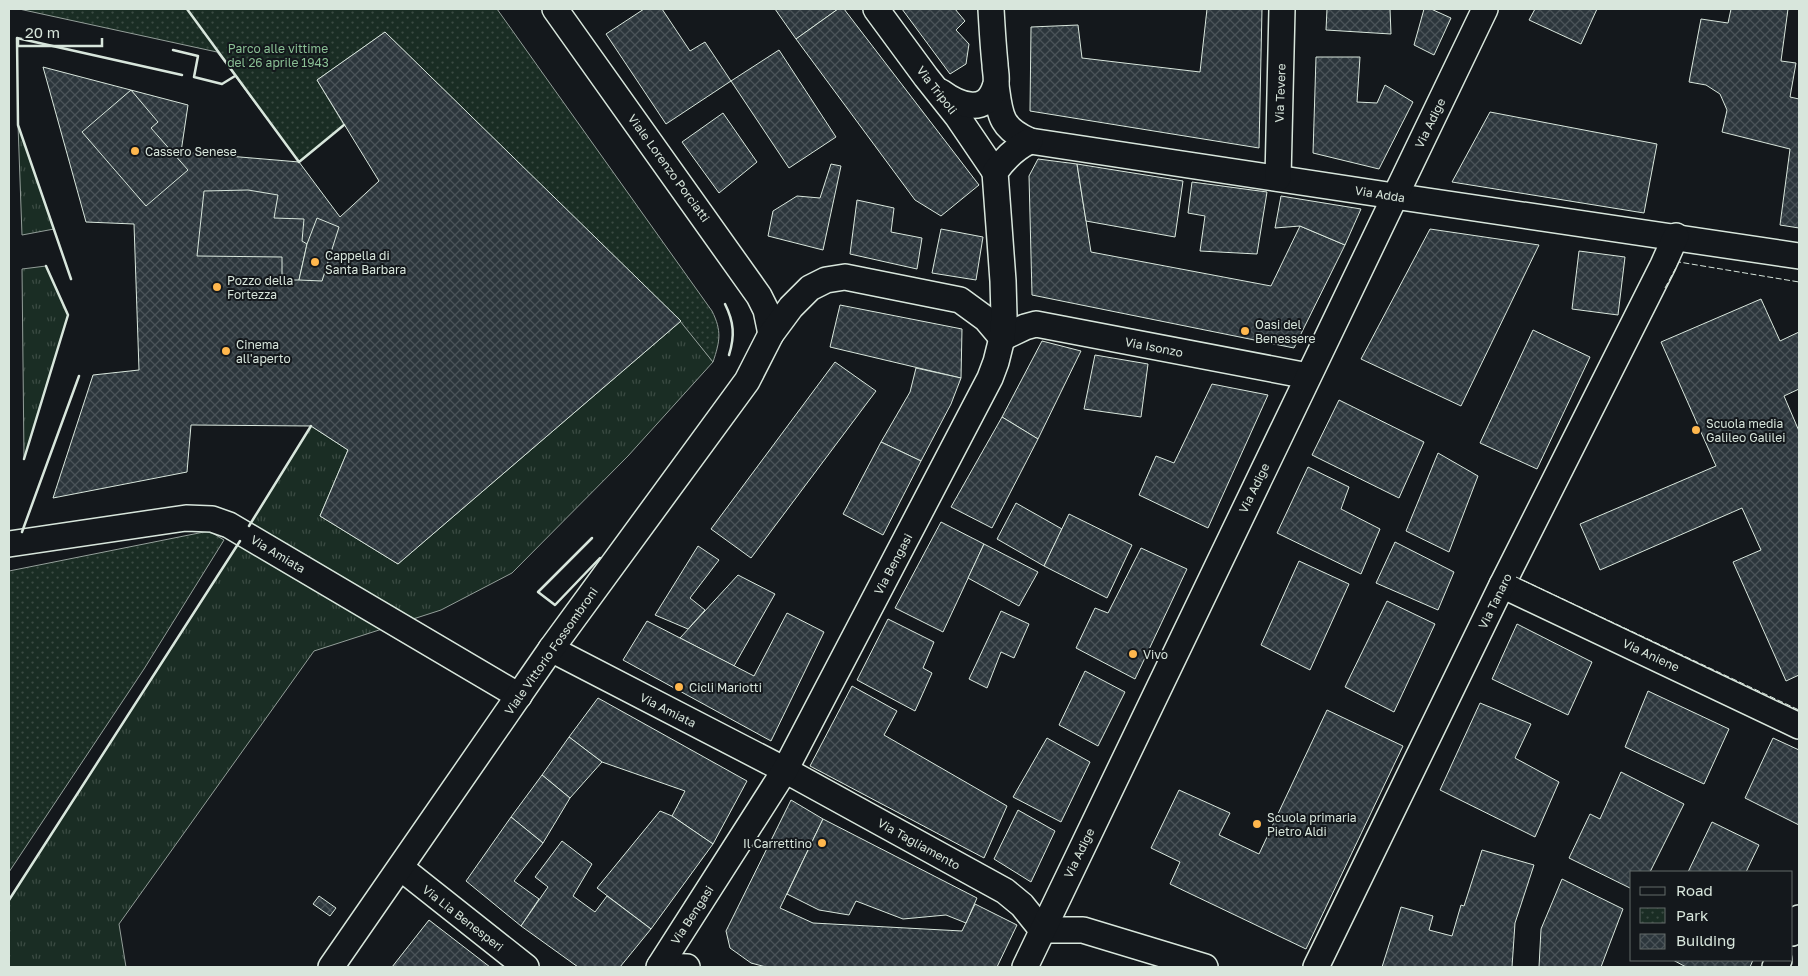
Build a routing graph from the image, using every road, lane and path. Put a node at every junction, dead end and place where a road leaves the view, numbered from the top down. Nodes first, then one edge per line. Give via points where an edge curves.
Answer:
1 (555, 9) edge
2 (876, 9) edge
3 (991, 9) edge
4 (1282, 9) edge
5 (1485, 9) edge
6 (996, 85) junction
7 (933, 86) junction
8 (1030, 141) junction
9 (996, 172) junction
10 (1278, 178) junction
11 (1394, 196) junction
12 (1676, 236) junction
13 (1799, 256) edge
14 (771, 334) junction
15 (1002, 338) junction
16 (1308, 376) junction
17 (9, 544) edge
18 (1502, 585) junction
19 (551, 649) junction
20 (519, 696) junction
21 (1799, 726) edge
22 (785, 770) junction
23 (400, 868) junction
24 (1799, 918) edge
25 (1042, 930) junction
26 (1793, 931) edge
27 (331, 967) edge
28 (526, 967) edge
29 (659, 967) edge
30 (687, 967) edge
31 (1025, 967) edge
32 (1206, 967) edge
33 (1316, 967) edge

1 - 14 street, Viale Lorenzo Porciatti via 759,296
2 - 7 street, Via Tripoli
3 - 6 street, Via Adda
4 - 10 street, Via Tevere
5 - 11 street, Via Adige
6 - 7 street via 990,99 983,105 973,106 948,97
6 - 8 street, Via Adda via 1005,124
7 - 9 street, Via Tripoli
8 - 9 street via 1010,154
8 - 10 street, Via Adda
9 - 15 street, Via Bengasi via 1003,281
10 - 11 street, Via Adda
11 - 12 street, Via Adda
11 - 16 street, Via Adige
12 - 13 street, Via Adda
12 - 18 street, Via Tanaro
14 - 15 street, Viale Vittorio Fossombroni via 810,288 826,280 846,277 960,300 986,319
14 - 19 street, Viale Vittorio Fossombroni via 747,381
15 - 16 street, Via Isonzo via 1036,324
15 - 22 street, Via Bengasi via 990,378
16 - 25 street, Via Adige
17 - 20 street, Via Amiata via 186,518 212,519 229,525
18 - 21 street, Via Aniene
18 - 33 street, Via Tanaro
19 - 20 street, Viale Vittorio Fossombroni
19 - 22 street, Via Amiata
20 - 23 street, Viale Vittorio Fossombroni
22 - 25 street, Via Tagliamento via 1005,890
22 - 29 street, Via Bengasi
23 - 27 street, Viale Vittorio Fossombroni
23 - 28 street, Via Lia Benesperi
24 - 26 street
25 - 31 street, Via Adige
25 - 32 street via 1082,930
29 - 30 street

